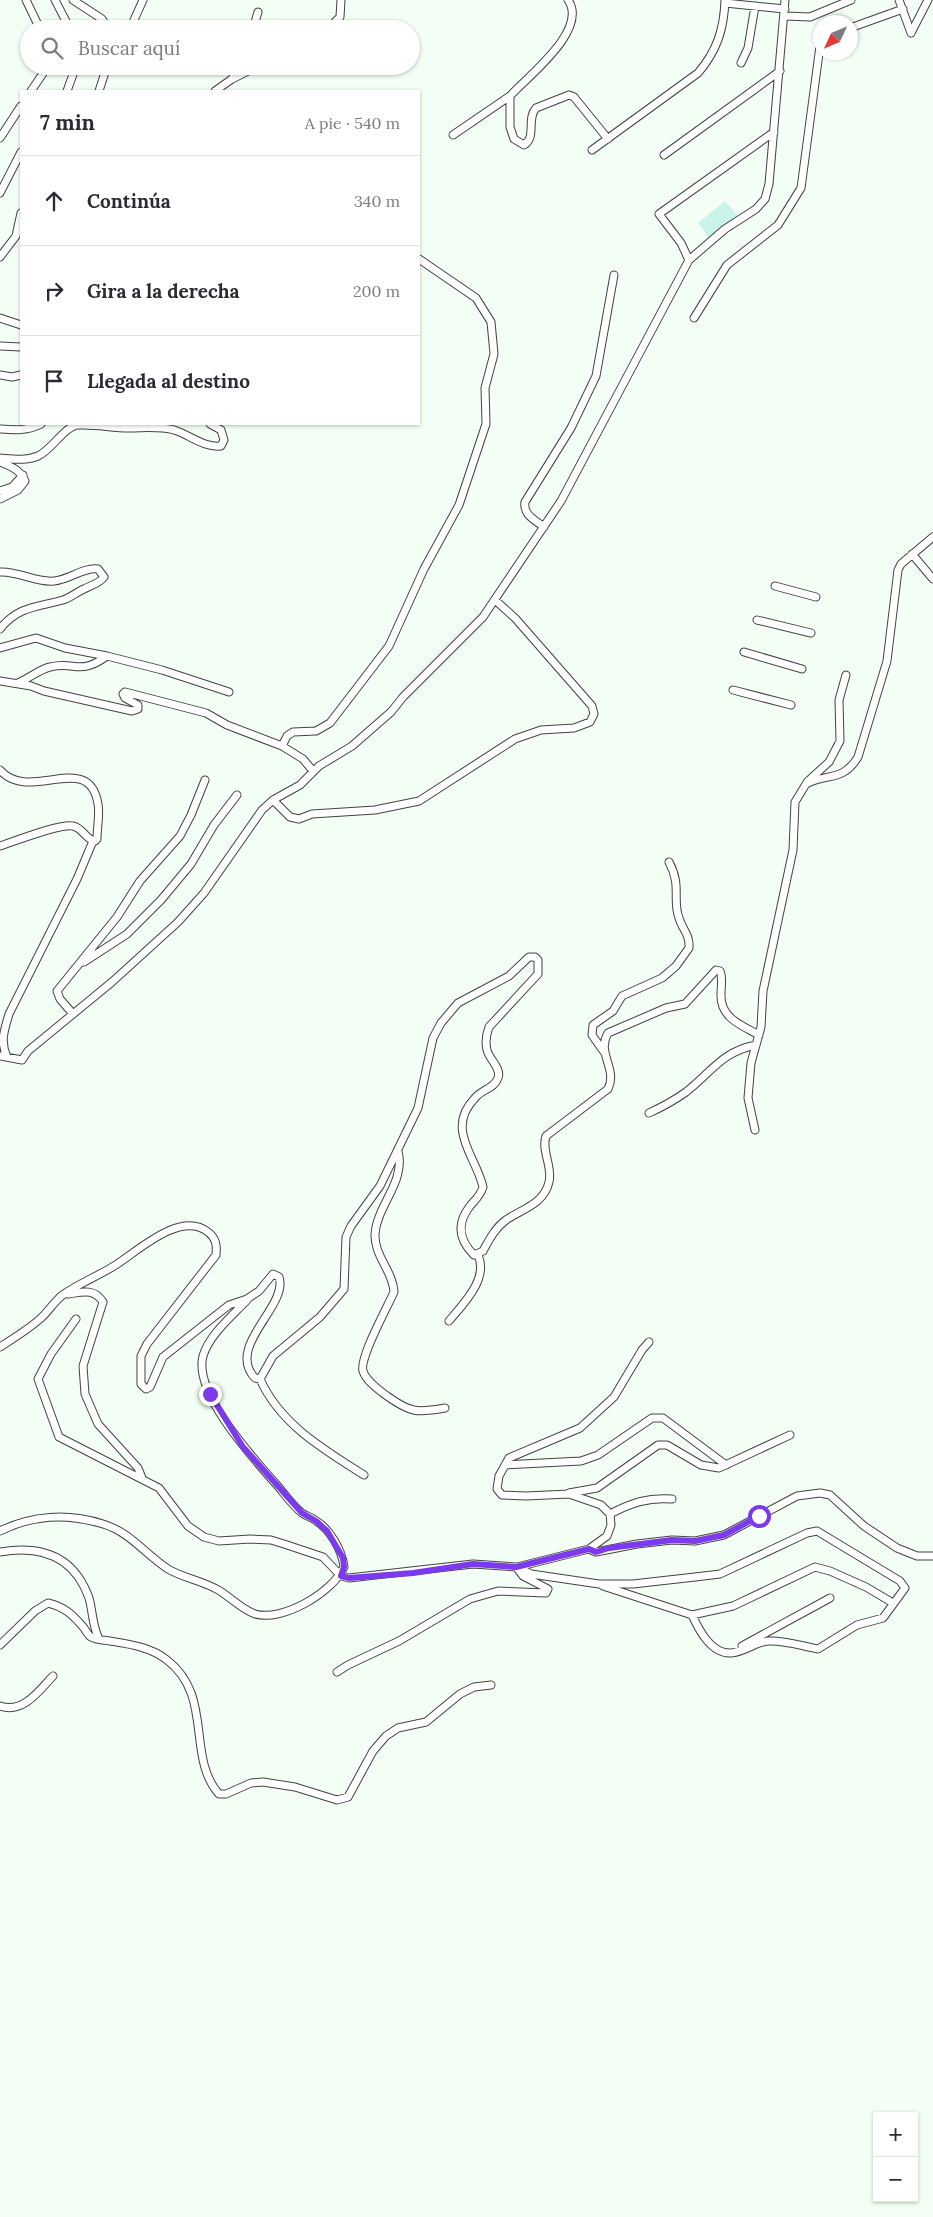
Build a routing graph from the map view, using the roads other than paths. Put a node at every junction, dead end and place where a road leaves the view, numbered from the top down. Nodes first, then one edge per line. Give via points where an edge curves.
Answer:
1 (26, 0) edge
2 (55, 0) edge
3 (72, 0) edge
4 (144, 0) edge
5 (341, 0) edge
6 (568, 0) edge
7 (785, 0) edge
8 (851, 0) edge
9 (899, 0) edge
10 (928, 0) edge
11 (725, 1) edge
12 (755, 6) junction
13 (903, 9) junction
14 (258, 12) dead end
15 (785, 13) junction
16 (36, 20) edge
17 (65, 20) edge
18 (102, 20) edge
19 (134, 20) edge
20 (256, 20) edge
21 (337, 20) edge
22 (858, 25) edge
23 (818, 60) edge
24 (741, 63) dead end
25 (780, 71) junction
26 (42, 75) edge
27 (73, 75) edge
28 (104, 75) edge
29 (234, 75) edge
30 (240, 75) edge
31 (232, 79) junction
32 (32, 90) edge
33 (67, 90) edge
34 (99, 90) edge
35 (216, 90) edge
36 (510, 96) junction
37 (20, 108) edge
38 (774, 132) junction
39 (453, 135) dead end
40 (0, 138) edge
41 (608, 139) junction
42 (592, 150) dead end
43 (20, 154) edge
44 (664, 155) dead end
45 (0, 193) edge
46 (20, 218) edge
47 (0, 257) edge
48 (420, 260) edge
49 (689, 260) junction
50 (614, 275) dead end
51 (0, 318) edge
52 (694, 318) dead end
53 (20, 325) edge
54 (0, 346) edge
55 (20, 347) edge
56 (0, 375) edge
57 (20, 375) edge
58 (39, 425) edge
59 (87, 425) edge
60 (212, 425) edge
61 (0, 429) edge
62 (0, 458) edge
63 (0, 462) edge
64 (23, 475) junction
65 (0, 491) edge
66 (0, 499) edge
67 (544, 527) junction
68 (933, 537) edge
69 (912, 554) junction
70 (0, 572) edge
71 (933, 580) edge
72 (775, 586) dead end
73 (816, 596) dead end
74 (495, 600) junction
75 (757, 620) dead end
76 (0, 629) edge
77 (811, 633) dead end
78 (0, 648) edge
79 (744, 652) dead end
80 (107, 656) junction
81 (802, 668) dead end
82 (846, 675) dead end
83 (0, 681) edge
84 (18, 684) junction
85 (733, 690) dead end
86 (229, 692) dead end
87 (792, 705) dead end
88 (282, 746) junction
89 (0, 770) edge
90 (313, 771) junction
91 (205, 780) dead end
92 (806, 784) junction
93 (237, 795) dead end
94 (273, 800) junction
95 (92, 842) junction
96 (0, 846) edge
97 (669, 862) dead end
98 (78, 965) junction
99 (73, 1014) junction
100 (759, 1035) junction
101 (756, 1045) junction
102 (604, 1052) junction
103 (4, 1057) edge
104 (649, 1113) dead end
105 (755, 1130) dead end
106 (398, 1151) junction
107 (478, 1255) junction
108 (62, 1295) junction
109 (247, 1299) junction
110 (76, 1319) dead end
111 (449, 1322) dead end
112 (650, 1342) dead end
113 (0, 1346) edge
114 (260, 1379) junction
115 (445, 1408) dead end
116 (790, 1435) dead end
117 (505, 1465) junction
118 (726, 1465) junction
119 (364, 1474) dead end
120 (142, 1478) junction
121 (569, 1494) junction
122 (672, 1499) dead end
123 (610, 1514) junction
124 (0, 1532) edge
125 (589, 1549) junction
126 (0, 1552) edge
127 (933, 1556) edge
128 (516, 1567) junction
129 (341, 1576) junction
130 (600, 1584) junction
131 (830, 1598) dead end
132 (893, 1603) junction
133 (692, 1615) junction
134 (99, 1639) junction
135 (0, 1645) edge
136 (731, 1653) junction
137 (337, 1672) dead end
138 (53, 1676) dead end
139 (491, 1685) dead end
140 (0, 1706) edge

1 - 16 street
2 - 17 street
3 - 18 street
4 - 19 street
5 - 21 street
6 - 36 street via 573,16 566,35
7 - 15 street
8 - 15 street via 810,17
9 - 13 street
10 - 13 street via 911,32
11 - 12 street
11 - 41 street via 720,34 710,58 698,73
12 - 15 street
12 - 24 street via 748,48
13 - 22 street
14 - 20 street
15 - 25 street
23 - 52 street via 801,188 778,225 727,266
25 - 38 street
25 - 44 street
26 - 32 street
27 - 33 street
28 - 34 street
29 - 31 street
30 - 31 street
31 - 35 street
36 - 39 street
36 - 41 street via 510,128 520,144 527,143 531,136 532,113 536,108 569,95
37 - 40 street
38 - 49 street via 765,199
38 - 49 street via 659,214
41 - 42 street
43 - 45 street
46 - 47 street via 16,236
48 - 88 street via 476,298 492,322 494,354 484,388 486,424 459,505 424,569 389,646 330,723 316,732 292,732
49 - 67 street via 561,501
50 - 67 street via 596,376 580,413 525,502 527,514
51 - 53 street
54 - 55 street
56 - 57 street
58 - 61 street via 18,430
59 - 60 street via 162,428 221,446 224,440 221,430
59 - 62 street via 74,425 38,456 18,460
63 - 64 street
64 - 65 street via 12,487
64 - 66 street via 23,485
67 - 74 street
68 - 69 street
69 - 71 street
69 - 92 street via 898,570 888,662 858,757 841,775
70 - 76 street via 51,582 91,568 98,569 104,577 66,599 30,607 10,618
72 - 73 street
74 - 90 street via 483,617 391,712 352,746
74 - 94 street via 515,618 592,706 594,714 590,722 574,728 540,730 515,740 419,801 375,810 312,814 299,819 290,817
75 - 77 street
78 - 80 street via 36,638 65,648
79 - 81 street
80 - 84 street via 80,668 50,667
80 - 86 street
82 - 92 street via 839,700 840,741 829,762
83 - 84 street
84 - 88 street via 132,711 138,709 138,705 123,694 136,693 206,713 227,725
85 - 87 street
88 - 90 street via 303,759
89 - 95 street via 23,783 64,777 84,782 92,790 99,806 97,839
90 - 94 street via 300,785
91 - 98 street via 180,836 140,882
92 - 100 street via 795,802 793,850 763,991
93 - 98 street via 191,864 161,900 128,934
94 - 99 street via 262,810 204,893 178,922
95 - 96 street via 82,830 65,825
95 - 103 street via 10,1014 1,1037
97 - 102 street via 675,873 678,915 687,932 689,948 662,978 622,996 613,1011 594,1025 592,1035
98 - 99 street via 57,991
99 - 103 street via 28,1051 22,1060
100 - 101 street
100 - 102 street via 726,1014 721,1002 722,977 716,970 685,1004 666,1008 608,1033 603,1041
101 - 104 street via 727,1055 687,1092
101 - 105 street via 748,1098
102 - 107 street via 612,1072 608,1089 546,1136 549,1182 544,1193 534,1205 505,1220
106 - 107 street via 418,1108 433,1038 441,1023 458,1003 509,976 529,957 535,957 538,974 488,1027 487,1049 499,1070 499,1077 475,1097 463,1123 461,1134 483,1187 482,1193 468,1209 460,1234 464,1245
106 - 114 street via 380,1186 346,1237 344,1289 320,1317 273,1356
106 - 115 street via 401,1163 391,1196 377,1219 375,1236 376,1248 394,1284 394,1292 364,1356 363,1370 367,1379 408,1411
107 - 111 street via 480,1271 474,1290
108 - 109 street via 114,1266 149,1240 172,1230 192,1226 203,1228 213,1236 216,1255 141,1356 141,1384 146,1389 150,1387 163,1357 229,1305
108 - 113 street via 39,1320
108 - 120 street via 89,1291 103,1302 83,1366 85,1394 98,1424 138,1468
109 - 114 street via 259,1291 273,1274 279,1277 282,1284 252,1339 248,1356 250,1373
109 - 129 street via 209,1342 203,1357 202,1374 210,1394 243,1447 302,1513 327,1531 343,1558
110 - 120 street via 38,1379 59,1437
112 - 117 street via 614,1397 598,1413 580,1428 509,1458
114 - 119 street via 268,1396 287,1420 317,1445
116 - 118 street
117 - 118 street via 581,1461 598,1455 652,1418 663,1418
117 - 121 street via 497,1489 502,1495
118 - 121 street via 719,1468 701,1465 667,1445 658,1446 597,1488
120 - 129 street via 167,1495 188,1526 204,1536 219,1541 271,1540 323,1557
121 - 123 street via 601,1504
122 - 123 street via 632,1502
123 - 125 street via 607,1536
124 - 129 street via 30,1519 53,1516 104,1524 128,1536 169,1570 218,1590 255,1614 269,1614 308,1602
125 - 127 street via 596,1552 636,1544 695,1541 724,1535 797,1496 820,1493 830,1495 864,1526 896,1548 917,1556
125 - 128 street
126 - 134 street via 26,1548 64,1562 79,1576
128 - 129 street via 473,1564 413,1573
128 - 130 street via 531,1574
128 - 137 street via 523,1576 548,1589 546,1593 498,1591 470,1599 399,1641
130 - 132 street via 656,1582 720,1574 817,1531 900,1581 905,1588
130 - 133 street
131 - 136 street
132 - 133 street via 866,1587 815,1567 733,1606
132 - 136 street via 883,1618 857,1625 818,1649 767,1641
133 - 136 street via 701,1634 717,1649
134 - 135 street via 91,1637 71,1612 48,1603 35,1611
134 - 139 street via 148,1649 166,1658 181,1672 193,1694 203,1754 212,1786 219,1794 263,1782 295,1787 337,1800 348,1797 373,1751 386,1736 398,1728 426,1722 460,1694 474,1687
138 - 140 street via 19,1707 8,1709

